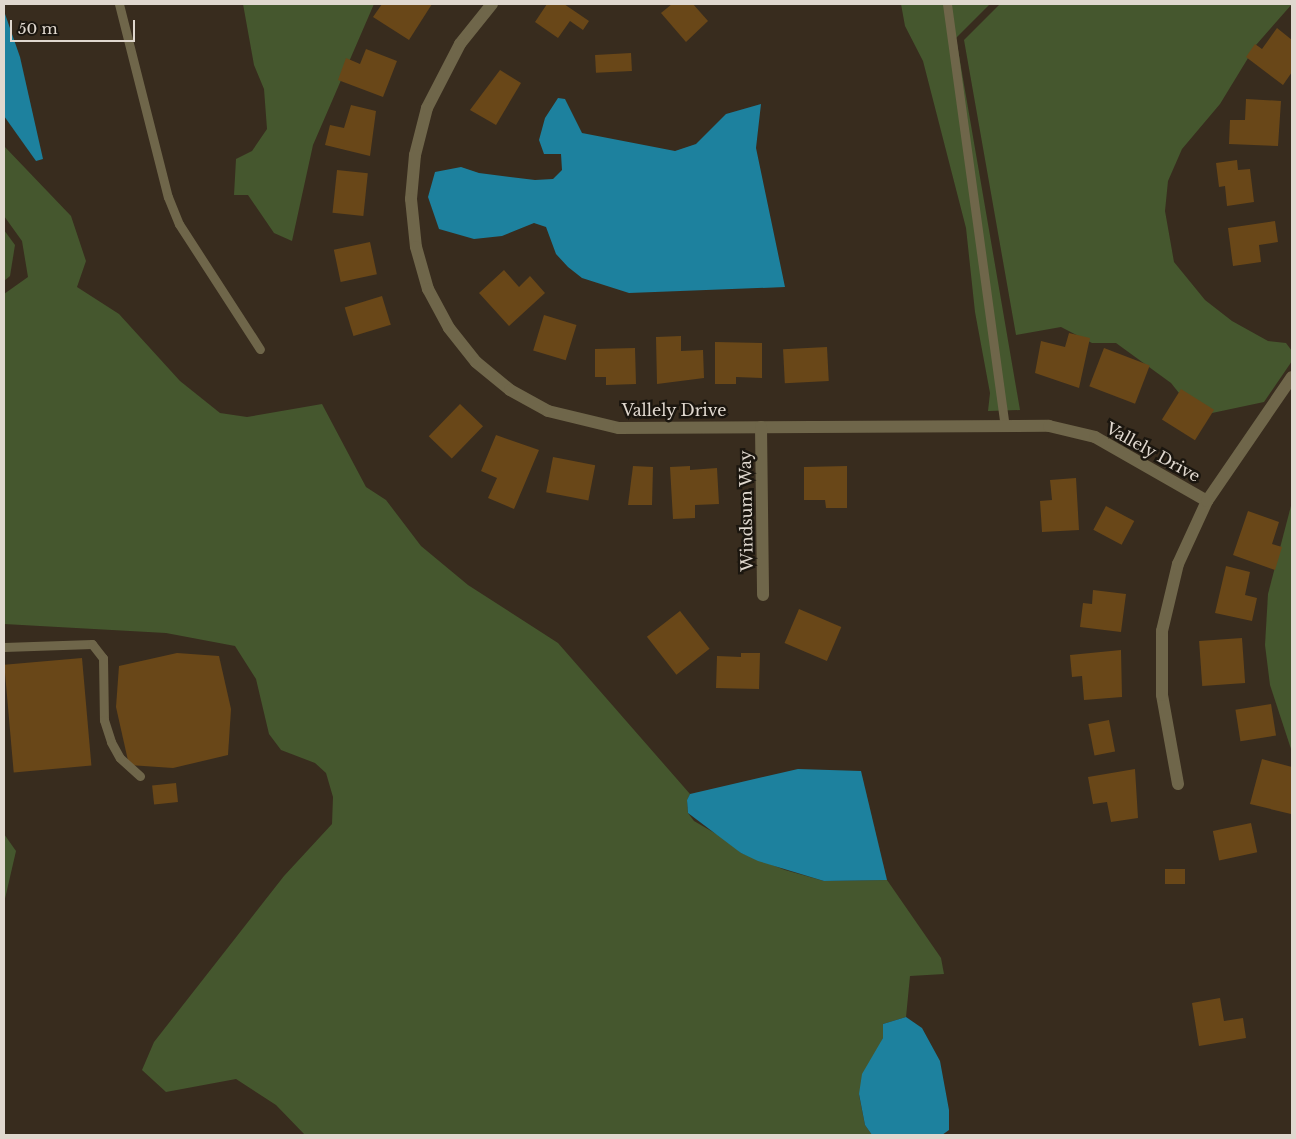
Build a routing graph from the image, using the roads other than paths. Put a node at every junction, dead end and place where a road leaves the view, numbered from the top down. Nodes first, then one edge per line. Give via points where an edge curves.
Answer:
1 (119, 4) edge
2 (492, 4) edge
3 (947, 4) edge
4 (260, 349) dead end
5 (1292, 377) edge
6 (1005, 426) junction
7 (761, 427) junction
8 (1207, 501) junction
9 (763, 595) dead end
10 (4, 647) edge
11 (140, 776) dead end
12 (1178, 784) dead end

1 - 4 lane via 179,224
2 - 7 street, Vallely Drive via 460,44 427,108 415,155 411,199 416,247 428,289 449,328 476,362 510,390 548,411 619,428
3 - 6 lane
5 - 8 street
6 - 7 street, Vallely Drive
6 - 8 street, Vallely Drive via 1049,426 1094,437
7 - 9 street, Windsum Way
8 - 12 street via 1178,564 1162,631 1162,695
10 - 11 lane via 92,644 103,658 104,720 110,742 120,758

